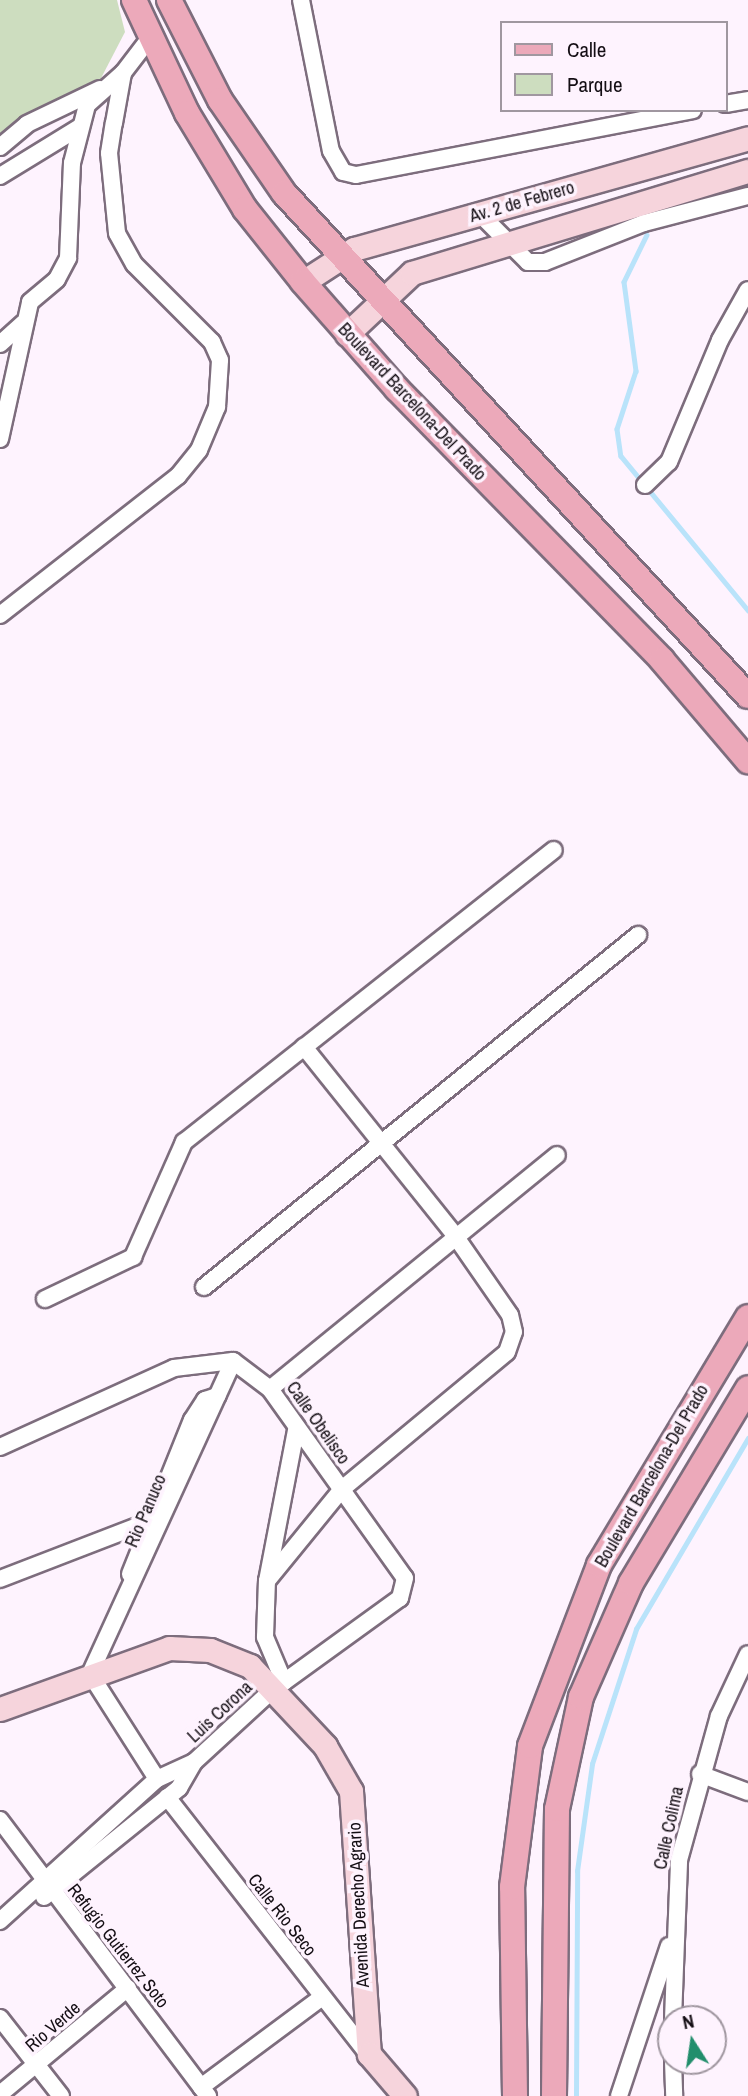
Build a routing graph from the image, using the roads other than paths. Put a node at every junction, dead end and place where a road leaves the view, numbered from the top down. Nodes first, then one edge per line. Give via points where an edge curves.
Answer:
1 (134, 0) edge
2 (169, 0) edge
3 (301, 0) edge
4 (149, 39) junction
5 (123, 73) junction
6 (101, 88) junction
7 (748, 100) edge
8 (727, 104) edge
9 (683, 112) edge
10 (80, 127) junction
11 (748, 138) edge
12 (0, 147) edge
13 (748, 171) edge
14 (0, 176) edge
15 (748, 196) edge
16 (480, 214) junction
17 (505, 243) junction
18 (341, 255) junction
19 (303, 282) junction
20 (748, 290) edge
21 (382, 300) junction
22 (25, 321) junction
23 (347, 334) junction
24 (0, 344) edge
25 (0, 439) edge
26 (645, 485) dead end
27 (0, 615) edge
28 (748, 695) edge
29 (748, 761) edge
30 (554, 850) dead end
31 (638, 934) dead end
32 (304, 1047) junction
33 (381, 1143) junction
34 (557, 1155) dead end
35 (454, 1234) junction
36 (204, 1287) dead end
37 (45, 1298) dead end
38 (748, 1317) edge
39 (233, 1361) junction
40 (748, 1388) edge
41 (270, 1389) junction
42 (217, 1396) junction
43 (296, 1430) junction
44 (0, 1447) edge
45 (342, 1489) junction
46 (148, 1522) junction
47 (0, 1579) edge
48 (267, 1581) junction
49 (404, 1587) joint
50 (124, 1611) junction
51 (748, 1654) edge
52 (90, 1674) junction
53 (277, 1688) junction
54 (548, 1689) junction
55 (581, 1697) junction
56 (0, 1709) edge
57 (194, 1762) junction
58 (700, 1774) junction
59 (157, 1779) junction
60 (748, 1792) edge
61 (167, 1797) junction
62 (0, 1820) edge
63 (42, 1878) junction
64 (52, 1895) junction
65 (25, 1902) junction
66 (0, 1921) edge
67 (675, 1927) junction
68 (128, 1987) junction
69 (322, 1997) junction
70 (673, 2005) edge
71 (0, 2018) edge
72 (369, 2054) junction
73 (39, 2065) junction
74 (673, 2075) edge
75 (204, 2091) edge
76 (0, 2094) edge
77 (61, 2096) edge
78 (405, 2096) edge
79 (515, 2096) edge
80 (554, 2096) edge
81 (619, 2096) edge
82 (674, 2096) edge

1 - 4 main road, Boulevard Barcelona-Del Prado
2 - 18 main road via 220,100 284,193
3 - 9 street via 331,150 343,172 356,175
4 - 5 street
4 - 19 main road, Boulevard Barcelona-Del Prado via 245,209
5 - 6 street
5 - 27 street via 109,153 117,233 134,264 212,342 220,360 217,407 199,450 178,475
6 - 10 street
6 - 12 street via 27,124
7 - 8 street
10 - 14 street
10 - 22 street via 68,258 57,279 30,302
11 - 16 main road, Av. 2 de Febrero
13 - 17 main road, Av. 2 de Febrero
15 - 17 street via 644,223 545,262 527,262
16 - 17 street
16 - 18 main road, Av. 2 de Febrero
17 - 21 main road, Av. 2 de Febrero via 412,273
18 - 19 main road, Av. 2 de Febrero
18 - 21 main road
19 - 23 main road, Boulevard Barcelona-Del Prado
20 - 26 street via 720,340 670,462
21 - 23 main road, Av. 2 de Febrero
21 - 28 main road
22 - 24 street
22 - 25 street
23 - 29 main road, Boulevard Barcelona-Del Prado via 577,569
30 - 32 street
31 - 33 street
32 - 33 street
32 - 37 street via 184,1142 134,1257
33 - 35 street
33 - 36 street
34 - 35 street
35 - 41 street
35 - 45 street via 510,1315 514,1332 507,1352
38 - 54 main road, Boulevard Barcelona-Del Prado via 598,1565
39 - 41 street, Calle Obelisco
39 - 42 street, Rio Panuco
39 - 44 street via 174,1368
40 - 55 main road, Boulevard Barcelona-Del Prado via 631,1583
41 - 43 street, Calle Obelisco
42 - 46 street via 198,1409
42 - 50 street, Rio Panuco
43 - 45 street, Calle Obelisco
43 - 48 street
45 - 48 street
45 - 49 street, Calle Obelisco via 401,1571
46 - 47 street
46 - 50 street
48 - 53 street via 265,1637
49 - 53 street, Luis Corona via 401,1598
50 - 52 street, Rio Panuco
51 - 58 street, Calle Colima
52 - 53 main road, Avenida Derecho Agrario via 169,1648 210,1650 250,1666
52 - 56 main road, Avenida Derecho Agrario
52 - 59 street
53 - 57 street, Luis Corona
53 - 72 main road, Avenida Derecho Agrario via 325,1746 351,1791
54 - 55 main road
54 - 79 main road, Boulevard Barcelona-Del Prado via 530,1746 512,1887
55 - 80 main road, Boulevard Barcelona-Del Prado via 557,1809
57 - 59 street, Luis Corona
57 - 61 street via 188,1779
58 - 60 street
58 - 67 street, Calle Colima via 679,1860
59 - 63 street, Luis Corona
61 - 64 street
61 - 69 street, Calle Rio Seco
62 - 63 street, Refugio Gutierrez Soto
63 - 64 street, Refugio Gutierrez Soto
63 - 65 street, Luis Corona
64 - 65 street
64 - 68 street, Refugio Gutierrez Soto
65 - 66 street, Luis Corona
67 - 70 street, Calle Colima
67 - 81 street
68 - 73 street, Rio Verde
68 - 75 street, Refugio Gutierrez Soto
69 - 72 street, Calle Rio Seco
69 - 75 street
71 - 73 street
72 - 78 main road
73 - 76 street, Rio Verde
73 - 77 street
74 - 82 street

